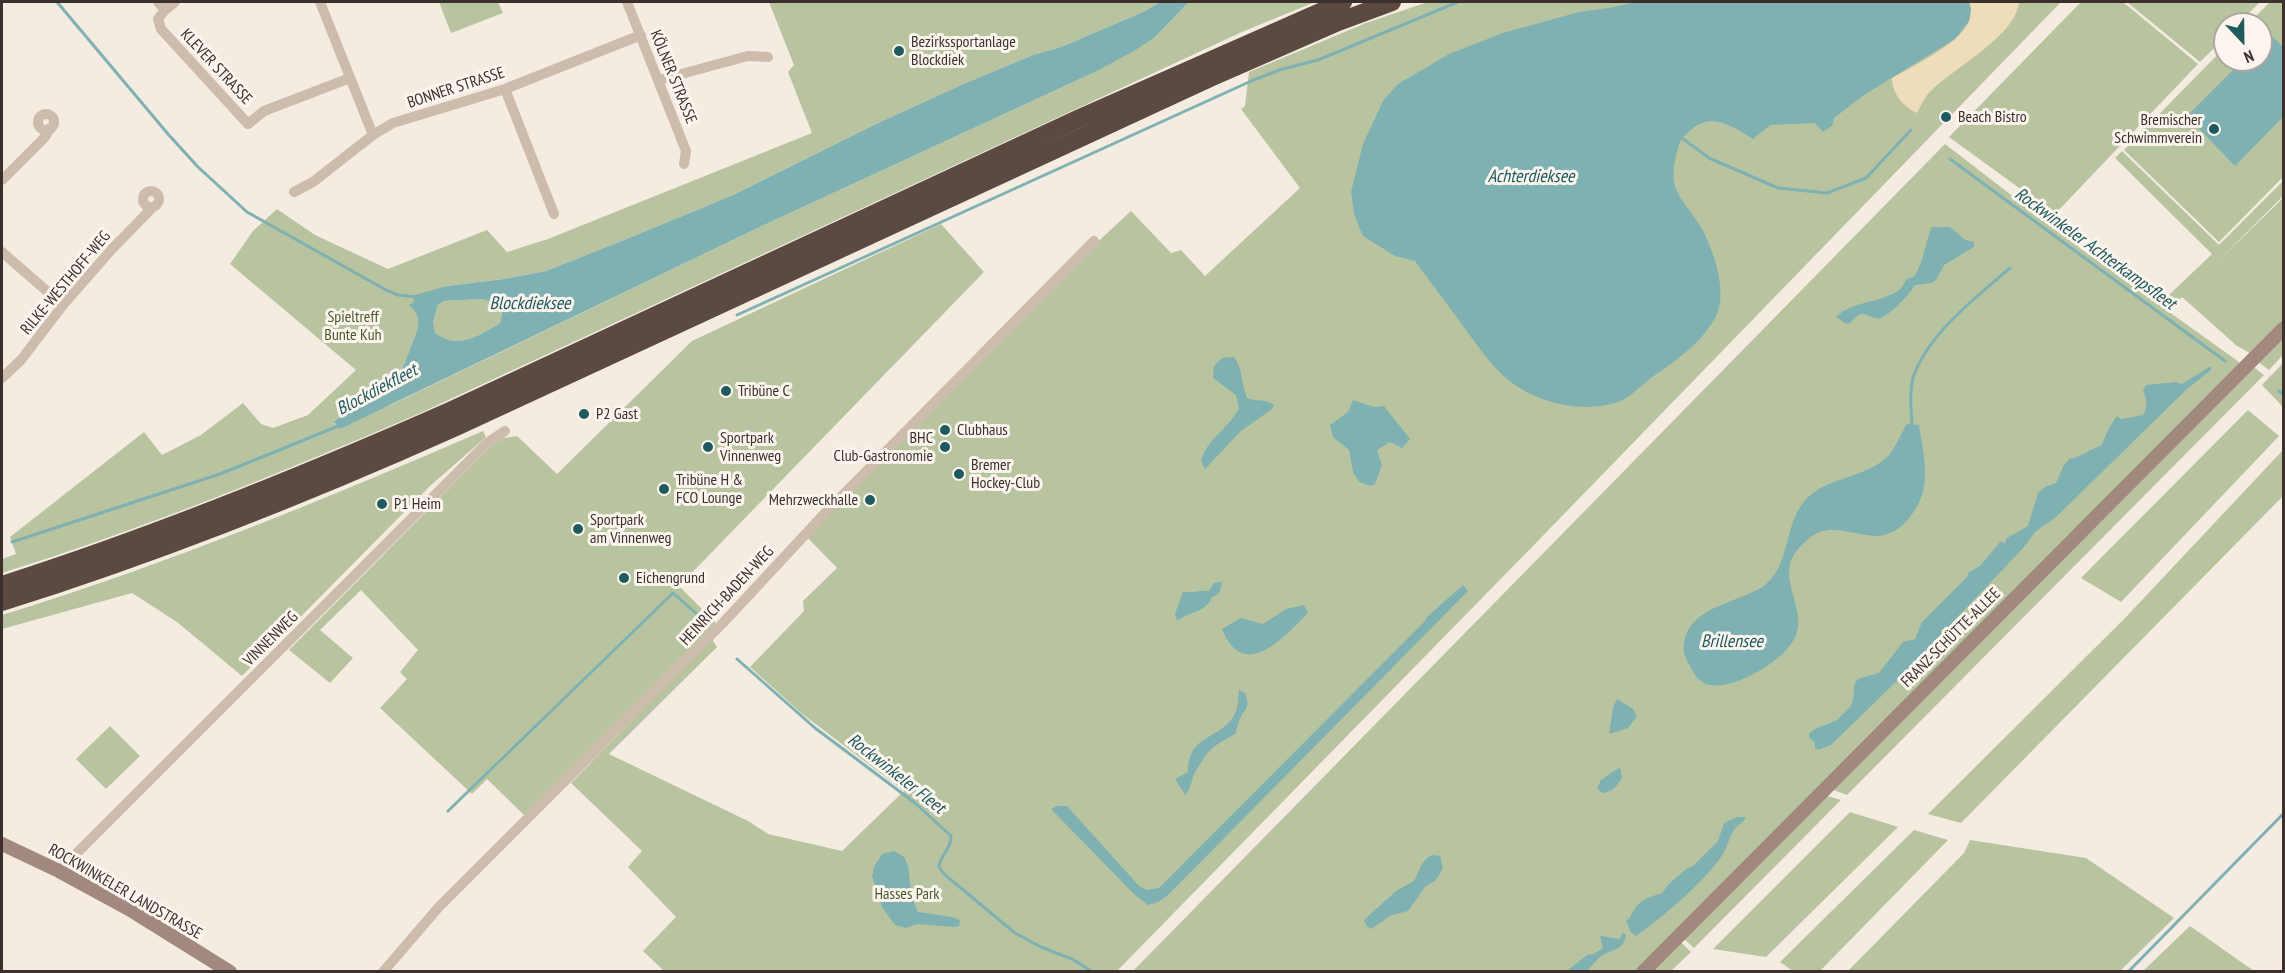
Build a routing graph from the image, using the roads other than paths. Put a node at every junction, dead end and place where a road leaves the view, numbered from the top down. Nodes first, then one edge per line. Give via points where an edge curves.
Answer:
1 (175, 2) edge
2 (320, 2) edge
3 (627, 2) edge
4 (1343, 2) edge
5 (1392, 2) edge
6 (161, 6) edge
7 (641, 35) junction
8 (768, 57) dead end
9 (351, 78) junction
10 (658, 80) junction
11 (505, 89) junction
12 (50, 128) dead end
13 (373, 135) junction
14 (684, 164) dead end
15 (2, 180) edge
16 (294, 192) dead end
17 (153, 207) dead end
18 (554, 214) dead end
19 (1094, 241) dead end
20 (2, 252) edge
21 (63, 305) junction
22 (2283, 328) edge
23 (2, 378) edge
24 (505, 431) dead end
25 (2, 585) edge
26 (2, 602) edge
27 (2, 844) edge
28 (59, 871) junction
29 (230, 972) edge
30 (383, 972) edge
31 (1643, 972) edge

1 - 6 street
2 - 9 street
3 - 7 street, KÖLNER STRASSE
4 - 25 highway via 1191,67 344,458 237,501
5 - 26 highway via 1212,76 354,473 201,534
6 - 9 street, KLEVER STRASSE via 161,29 248,124 264,111
7 - 10 street, KÖLNER STRASSE
7 - 11 street, BONNER STRASSE
8 - 10 street via 748,56
9 - 13 street
10 - 14 street, KÖLNER STRASSE via 686,150
11 - 13 street, BONNER STRASSE via 393,123
11 - 18 street
12 - 15 street
13 - 16 street, BONNER STRASSE via 313,182
17 - 21 street, RILKE-WESTHOFF-WEG
19 - 30 street, HEINRICH-BADEN-WEG via 722,624 438,908
20 - 21 street
21 - 23 street, RILKE-WESTHOFF-WEG via 21,360
22 - 31 main road, FRANZ-SCHÜTTE-ALLEE
24 - 28 street, VINNENWEG via 487,443
27 - 28 main road, ROCKWINKELER LANDSTRASSE
28 - 29 main road, ROCKWINKELER LANDSTRASSE

